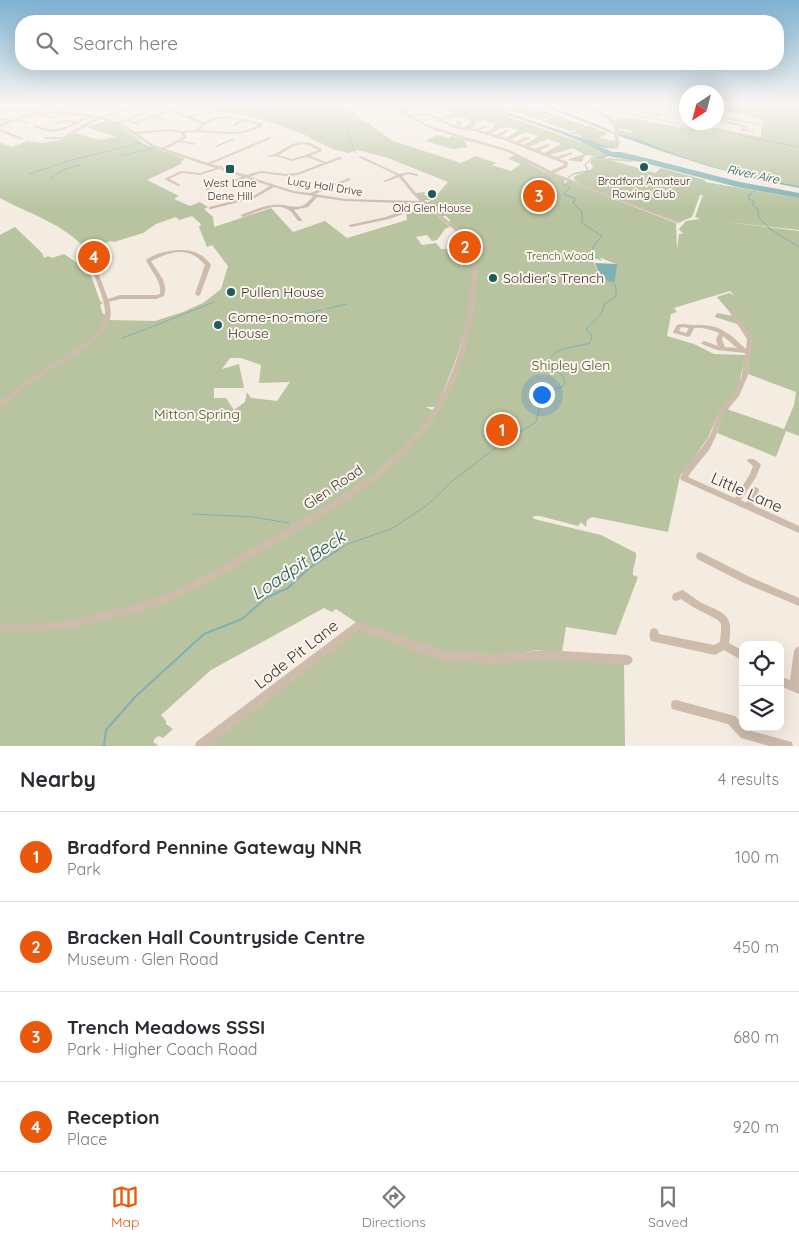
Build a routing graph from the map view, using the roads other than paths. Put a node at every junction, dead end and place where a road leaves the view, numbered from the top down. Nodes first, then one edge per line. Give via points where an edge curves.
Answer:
1 (143, 139) edge
2 (182, 139) edge
3 (268, 139) edge
4 (467, 139) edge
5 (502, 139) edge
6 (526, 139) edge
7 (602, 139) edge
8 (617, 139) edge
9 (179, 141) junction
10 (618, 142) junction
11 (516, 143) junction
12 (194, 144) dead end
13 (548, 145) dead end
14 (617, 148) dead end
15 (162, 149) junction
16 (536, 151) junction
17 (571, 153) dead end
18 (276, 154) junction
19 (268, 156) dead end
20 (307, 156) junction
21 (360, 157) dead end
22 (340, 158) dead end
23 (557, 158) junction
24 (609, 158) dead end
25 (632, 161) dead end
26 (326, 163) junction
27 (373, 163) junction
28 (208, 164) junction
29 (388, 166) dead end
30 (221, 167) junction
31 (550, 173) junction
32 (398, 175) junction
33 (417, 175) dead end
34 (247, 176) junction
35 (385, 178) dead end
36 (349, 179) dead end
37 (179, 185) dead end
38 (273, 186) junction
39 (207, 189) dead end
40 (313, 195) junction
41 (364, 196) dead end
42 (354, 200) junction
43 (404, 202) junction
44 (424, 202) junction
45 (211, 208) dead end
46 (291, 209) junction
47 (243, 216) dead end
48 (300, 220) dead end
49 (680, 222) dead end
50 (351, 226) dead end
51 (102, 261) dead end
52 (198, 294) dead end
53 (105, 301) junction
54 (734, 313) dead end
55 (692, 327) dead end
56 (722, 332) junction
57 (704, 343) dead end
58 (722, 348) junction
59 (746, 353) junction
60 (0, 405) edge
61 (751, 462) dead end
62 (755, 490) dead end
63 (736, 502) junction
64 (748, 507) junction
65 (799, 530) edge
66 (700, 556) dead end
67 (679, 593) dead end
68 (799, 602) edge
69 (0, 627) edge
70 (654, 632) dead end
71 (724, 645) junction
72 (799, 651) edge
73 (739, 654) edge
74 (628, 660) dead end
75 (784, 683) edge
76 (796, 688) edge
77 (676, 706) dead end
78 (200, 746) edge
79 (788, 746) edge

1 - 15 street, Lucy Hall Drive
2 - 9 street
3 - 28 street
4 - 31 street via 534,159 529,161
5 - 11 street
6 - 11 street
7 - 10 street
8 - 10 street
9 - 12 street
9 - 15 street
10 - 14 street
11 - 16 street
13 - 16 street
15 - 28 street, Lucy Hall Drive
16 - 23 street
17 - 23 street
18 - 19 street
18 - 20 street via 291,160
18 - 20 street via 297,142 308,142 321,150
20 - 26 street
21 - 27 street
22 - 26 street
23 - 31 street via 565,160 567,165
24 - 25 street
26 - 34 street via 293,175 264,172
27 - 29 street via 376,161
27 - 32 street
28 - 30 street, Lucy Hall Drive
30 - 34 street, Lucy Hall Drive
30 - 37 street via 200,174 181,172 166,179
31 - 49 street
32 - 33 street
32 - 35 street
32 - 44 street, Glen Road
34 - 38 street, Lucy Hall Drive
34 - 39 street
36 - 40 street
38 - 40 street, Lucy Hall Drive
38 - 45 street via 254,197
40 - 42 street, Lucy Hall Drive
40 - 46 street via 306,206
41 - 42 street
42 - 43 street, Lucy Hall Drive
43 - 44 street, Lucy Hall Drive
43 - 50 street via 407,211 396,217
44 - 69 street, Glen Road via 475,246 475,261 472,317 464,346 446,393 420,434 390,464 335,503 188,588 144,606 58,626
46 - 47 street via 278,204
46 - 48 street
51 - 53 street via 93,267
52 - 53 street via 208,265 193,252 184,250 148,260 163,286 162,295
53 - 60 street via 108,316 97,334
54 - 59 street via 750,339
55 - 56 street
56 - 58 street via 719,340
56 - 59 street
57 - 58 street
58 - 59 street
59 - 63 street, Little Lane via 745,375 736,396 720,413 713,436 684,478
61 - 63 street via 757,465 754,475
62 - 64 street
63 - 64 street, Little Lane
64 - 65 street, Little Lane
66 - 68 street
67 - 71 street via 724,618 728,627
70 - 71 street via 654,638 715,650
71 - 73 street
72 - 76 street
74 - 78 street, Lode Pit Lane via 546,655 494,659 448,656 358,625
75 - 76 street
77 - 79 street via 731,720 745,734

